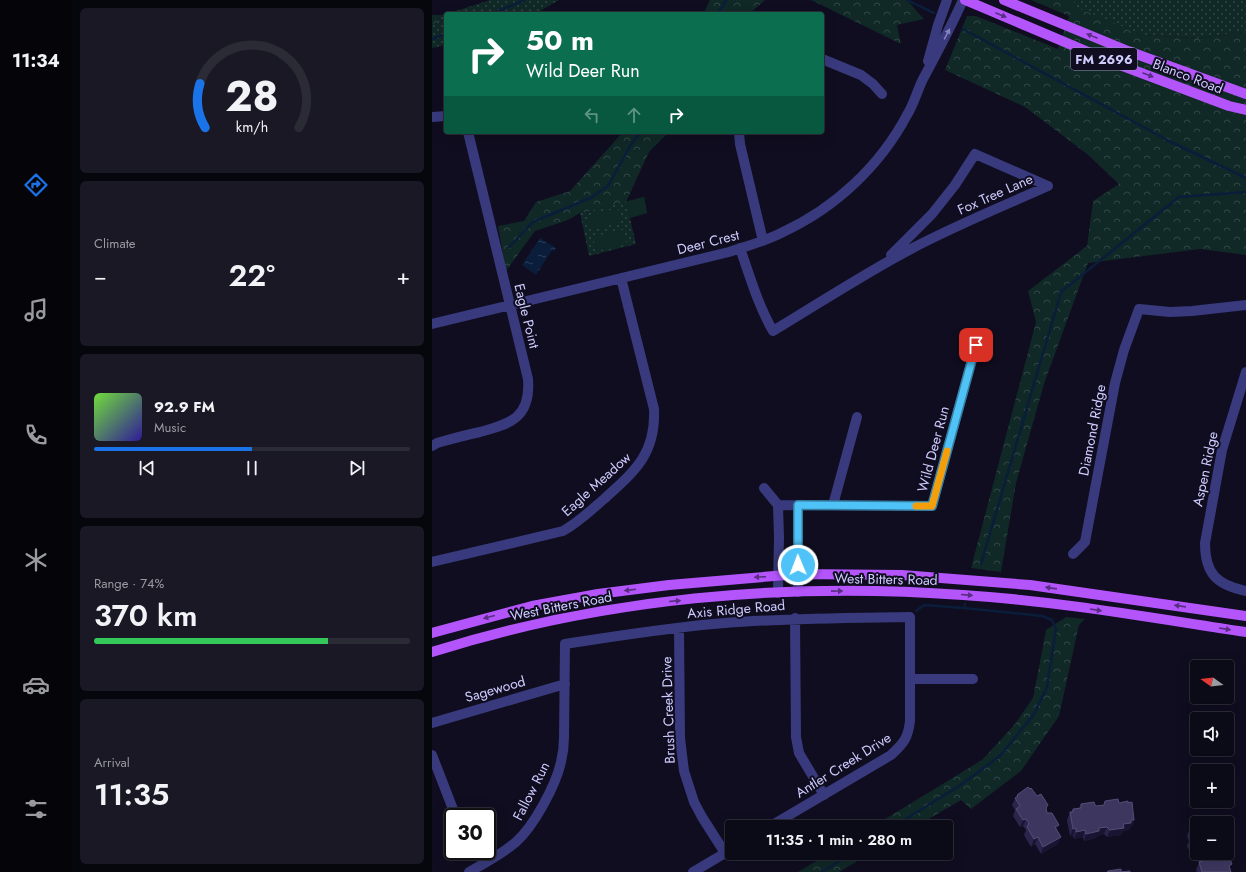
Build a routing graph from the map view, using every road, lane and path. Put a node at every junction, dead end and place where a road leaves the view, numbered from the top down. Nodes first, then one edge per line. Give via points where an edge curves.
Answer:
1 (947, 0) edge
2 (964, 0) edge
3 (1004, 0) edge
4 (824, 60) edge
5 (922, 80) junction
6 (882, 94) dead end
7 (1246, 94) edge
8 (1246, 110) edge
9 (444, 116) edge
10 (432, 117) edge
11 (468, 134) edge
12 (739, 134) edge
13 (763, 241) junction
14 (740, 248) junction
15 (873, 270) junction
16 (621, 278) junction
17 (510, 304) junction
18 (1246, 305) edge
19 (432, 324) edge
20 (976, 345) dead end
21 (1246, 372) edge
22 (857, 417) dead end
23 (432, 446) edge
24 (764, 488) dead end
25 (778, 505) junction
26 (798, 505) junction
27 (833, 505) junction
28 (779, 537) junction
29 (798, 537) junction
30 (1073, 554) dead end
31 (432, 562) edge
32 (798, 574) junction
33 (778, 576) junction
34 (1030, 585) junction
35 (1246, 591) edge
36 (778, 592) junction
37 (798, 592) junction
38 (1027, 601) junction
39 (1246, 616) edge
40 (910, 617) joint
41 (795, 618) junction
42 (679, 628) junction
43 (1246, 632) edge
44 (432, 633) edge
45 (565, 644) joint
46 (432, 652) edge
47 (910, 679) junction
48 (973, 679) dead end
49 (565, 684) junction
50 (432, 722) edge
51 (432, 755) edge
52 (824, 795) junction
53 (453, 808) edge
54 (781, 820) edge
55 (725, 847) edge
56 (725, 853) edge
57 (496, 855) edge
58 (488, 860) edge
59 (469, 872) edge
60 (693, 872) edge

1 - 5 street, Deer Crest
5 -> 2 street, Deer Crest
2 -> 8 main road, Blanco Road / FM 2696 via 1112,62 1228,106
7 -> 3 main road, Blanco Road / FM 2696 via 1128,51
4 - 6 street via 861,75
5 - 13 street, Deer Crest via 908,115 893,139 855,183 809,219
9 - 10 street
11 - 17 street, Eagle Point
12 - 13 street
13 - 14 street, Deer Crest
14 - 15 street, Fox Tree Lane via 758,300 773,331
14 - 16 street, Deer Crest
15 - 15 street, Fox Tree Lane via 948,230 1048,186 975,154 956,185 932,214
16 - 17 street, Deer Crest
16 - 31 street, Eagle Meadow via 654,409 652,438 642,460 629,476 577,522 563,531
17 - 19 street, Deer Crest
17 - 23 street, Eagle Point via 528,379 529,392 526,404 519,414 506,424
18 - 30 street, Diamond Ridge via 1170,312 1139,309 1115,383 1085,542
20 - 27 street, Wild Deer Run via 932,506
21 - 35 street, Aspen Ridge via 1222,450 1205,544 1205,558 1211,573 1223,585
22 - 27 street
24 - 25 street
25 - 26 street, Wild Deer Run
25 - 28 street
26 - 27 street, Wild Deer Run
26 - 29 street
28 - 29 street
28 - 33 street
29 - 32 street
32 - 33 main road, West Bitters Road
32 - 34 main road, West Bitters Road via 902,575
32 - 37 street
33 - 36 street
33 -> 44 main road, West Bitters Road via 598,594 532,606
34 - 38 main road
39 -> 34 main road, West Bitters Road
36 - 37 main road, West Bitters Road
46 -> 36 main road, West Bitters Road via 536,623 600,611 665,601
37 -> 38 main road, West Bitters Road via 907,592
38 -> 43 main road, West Bitters Road
40 - 41 street, Axis Ridge Road
40 - 47 street, Antler Creek Drive
41 - 42 street, Axis Ridge Road
41 - 52 street via 796,737 800,753
42 - 45 street, Axis Ridge Road
42 - 55 street, Brush Creek Drive via 680,738 684,771 702,817
45 - 49 street, Fallow Run
47 - 48 street
47 - 52 street, Antler Creek Drive via 909,732 903,744 891,755
49 - 50 street, Sagewood
49 - 57 street, Fallow Run via 563,752 558,772 531,825 516,842
51 - 53 street
52 - 54 street, Antler Creek Drive
56 - 60 street
58 - 59 street, Fallow Run

